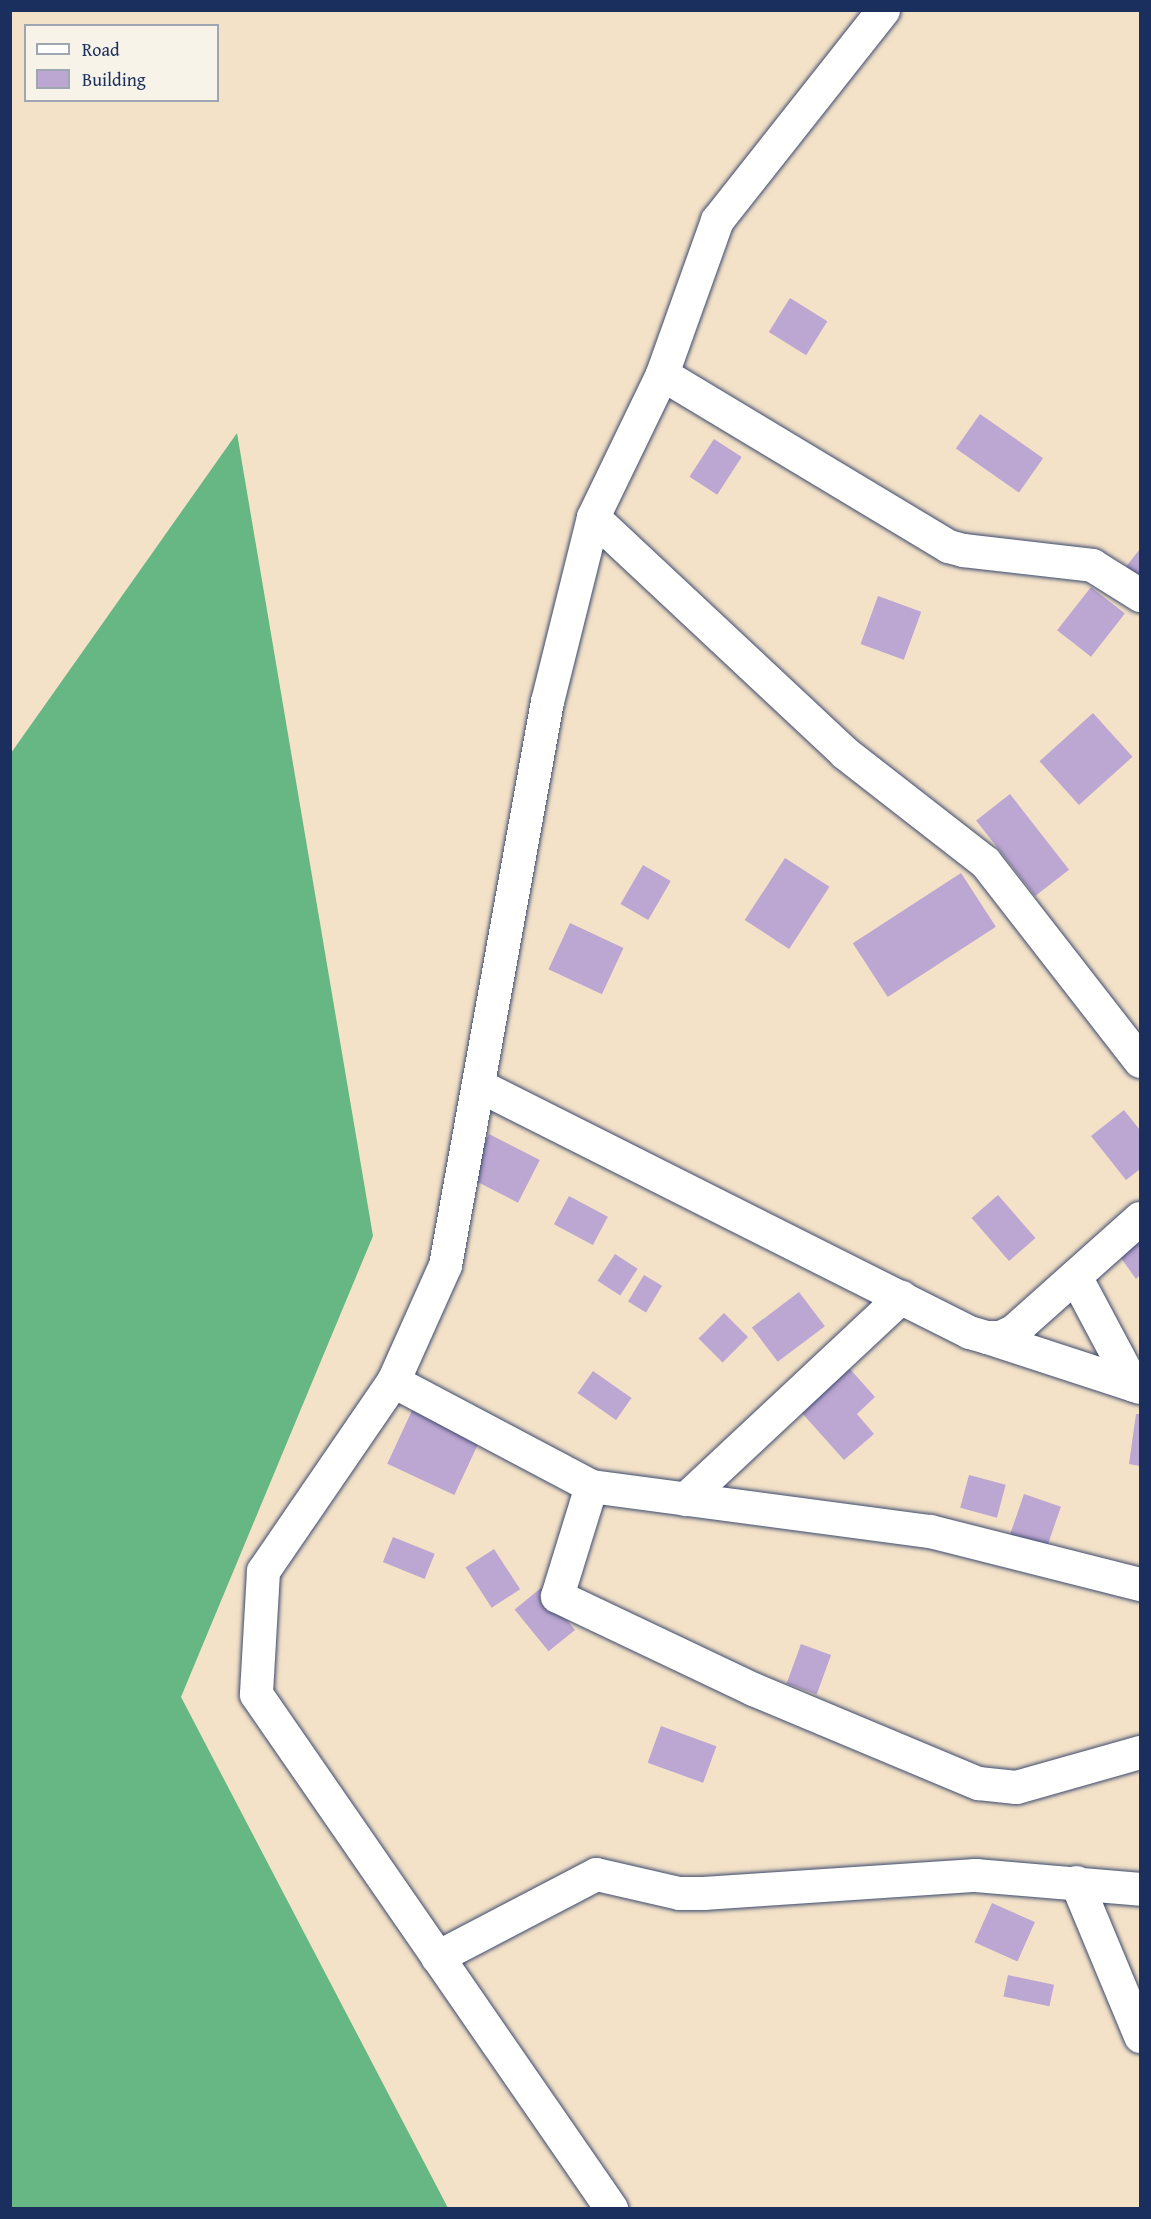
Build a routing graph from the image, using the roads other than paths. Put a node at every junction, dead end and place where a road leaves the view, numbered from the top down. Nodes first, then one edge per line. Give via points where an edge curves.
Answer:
1 (883, 10) edge
2 (662, 374) junction
3 (593, 518) junction
4 (1140, 595) edge
5 (1140, 1061) edge
6 (478, 1085) junction
7 (1140, 1218) edge
8 (1075, 1276) junction
9 (901, 1297) junction
10 (987, 1337) junction
11 (393, 1382) junction
12 (1137, 1386) edge
13 (591, 1486) junction
14 (685, 1499) junction
15 (1140, 1584) edge
16 (1140, 1752) edge
17 (1076, 1882) junction
18 (1140, 1889) edge
19 (437, 1957) junction
20 (1140, 2036) edge
21 (611, 2208) edge

1 - 2 street via 717,220
2 - 3 street
2 - 4 street via 948,546 1092,564
3 - 5 street via 845,753 985,862
3 - 6 street via 547,701
6 - 9 street
6 - 11 street via 445,1265
7 - 8 street
8 - 10 street via 1013,1331
8 - 12 street
9 - 10 street via 969,1332
9 - 14 street
10 - 12 street
11 - 13 street
11 - 19 street via 263,1571 256,1694
13 - 14 street
13 - 16 street via 557,1596 753,1689 978,1783 1016,1786
14 - 15 street via 930,1531
17 - 18 street
17 - 19 street via 975,1875 679,1893 596,1874
17 - 20 street
19 - 21 street

